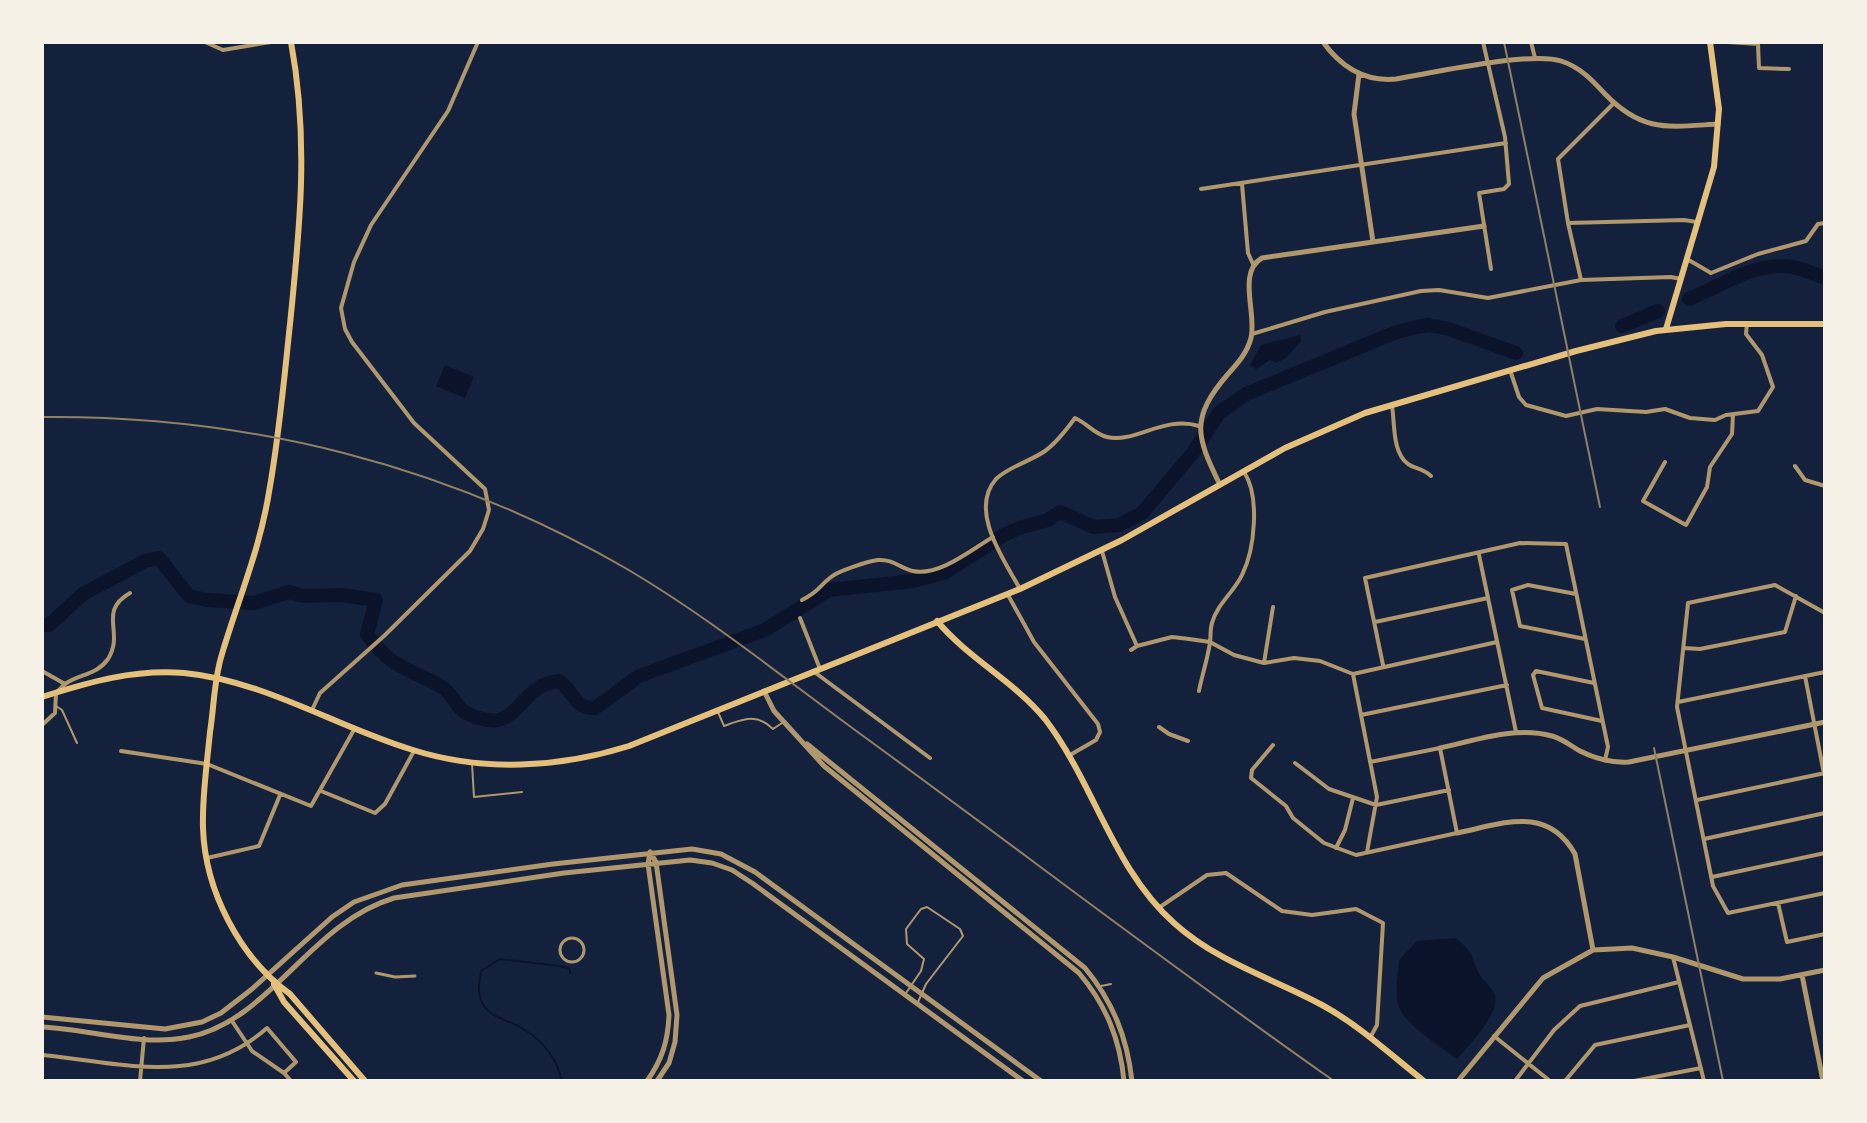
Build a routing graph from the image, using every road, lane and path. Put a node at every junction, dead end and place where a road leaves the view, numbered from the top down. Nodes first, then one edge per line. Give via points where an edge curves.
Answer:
1 (205, 42) edge
2 (271, 42) edge
3 (291, 42) edge
4 (478, 42) edge
5 (1323, 42) edge
6 (1483, 42) edge
7 (1531, 42) edge
8 (1710, 42) edge
9 (1728, 42) edge
10 (1535, 58) junction
11 (1489, 65) junction
12 (1789, 69) dead end
13 (1359, 74) junction
14 (1614, 103) junction
15 (1718, 124) junction
16 (1506, 143) junction
17 (1361, 167) junction
18 (1242, 183) junction
19 (1201, 189) dead end
20 (1568, 223) junction
21 (1699, 223) junction
22 (1825, 223) edge
23 (1484, 226) junction
24 (1373, 242) junction
25 (1687, 259) junction
26 (1253, 264) junction
27 (1491, 269) dead end
28 (1681, 279) junction
29 (1581, 280) junction
30 (1747, 323) junction
31 (1825, 324) edge
32 (1666, 329) junction
33 (1252, 334) junction
34 (1510, 370) junction
35 (1392, 404) junction
36 (1733, 415) junction
37 (1199, 427) junction
38 (1665, 462) dead end
39 (1795, 466) dead end
40 (1244, 472) junction
41 (1431, 476) dead end
42 (1220, 485) junction
43 (1825, 486) edge
44 (993, 537) junction
45 (1102, 551) junction
46 (1479, 555) junction
47 (1020, 589) junction
48 (130, 593) dead end
49 (1576, 594) junction
50 (1008, 595) junction
51 (1796, 596) junction
52 (1488, 598) junction
53 (802, 600) dead end
54 (1273, 607) dead end
55 (1825, 613) edge
56 (800, 618) dead end
57 (937, 621) junction
58 (1375, 622) junction
59 (1585, 639) junction
60 (1210, 642) junction
61 (1497, 642) junction
62 (1137, 646) junction
63 (1684, 648) junction
64 (1131, 650) dead end
65 (1264, 663) junction
66 (1383, 665) junction
67 (817, 670) junction
68 (42, 671) edge
69 (1825, 672) edge
70 (1353, 674) junction
71 (1805, 676) junction
72 (217, 678) junction
73 (1594, 683) junction
74 (65, 684) junction
75 (1507, 685) junction
76 (764, 691) junction
77 (1199, 691) dead end
78 (56, 693) junction
79 (42, 697) edge
80 (1677, 702) junction
81 (55, 706) junction
82 (312, 710) junction
83 (717, 710) junction
84 (1361, 715) junction
85 (1602, 721) junction
86 (783, 722) junction
87 (1825, 722) edge
88 (42, 725) edge
89 (1815, 725) junction
90 (1159, 727) dead end
91 (355, 728) junction
92 (1516, 733) junction
93 (1188, 741) dead end
94 (803, 742) junction
95 (77, 743) dead end
96 (1273, 745) dead end
97 (1440, 748) junction
98 (121, 751) dead end
99 (414, 751) junction
100 (1688, 751) junction
101 (1068, 756) junction
102 (930, 758) dead end
103 (1605, 760) junction
104 (472, 762) junction
105 (1370, 762) junction
106 (1295, 763) dead end
107 (207, 764) junction
108 (1825, 774) edge
109 (1449, 790) junction
110 (321, 791) junction
111 (522, 792) dead end
112 (280, 795) junction
113 (1353, 797) junction
114 (1697, 800) junction
115 (1376, 805) junction
116 (1825, 813) edge
117 (1457, 833) junction
118 (1704, 839) junction
119 (1336, 848) junction
120 (650, 852) junction
121 (1367, 852) junction
122 (1825, 853) edge
123 (207, 858) junction
124 (656, 862) junction
125 (648, 864) junction
126 (1712, 877) junction
127 (1825, 893) edge
128 (1778, 903) junction
129 (1158, 908) junction
130 (1825, 934) edge
131 (1593, 950) junction
132 (1673, 957) junction
133 (571, 963) joint
134 (1825, 970) edge
135 (376, 973) dead end
136 (1802, 975) junction
137 (267, 976) junction
138 (415, 976) dead end
139 (1679, 982) junction
140 (274, 984) junction
141 (1111, 984) dead end
142 (912, 986) junction
143 (1100, 986) junction
144 (906, 994) junction
145 (923, 994) junction
146 (918, 1002) junction
147 (42, 1017) edge
148 (232, 1021) junction
149 (1690, 1025) junction
150 (42, 1027) edge
151 (1494, 1036) junction
152 (144, 1038) junction
153 (1369, 1038) junction
154 (247, 1046) junction
155 (42, 1055) edge
156 (1529, 1064) junction
157 (141, 1066) junction
158 (1701, 1068) junction
159 (284, 1073) junction
160 (140, 1081) edge
161 (291, 1081) edge
162 (354, 1081) edge
163 (365, 1081) edge
164 (647, 1081) edge
165 (657, 1081) edge
166 (1023, 1081) edge
167 (1041, 1081) edge
168 (1124, 1081) edge
169 (1132, 1081) edge
170 (1424, 1081) edge
171 (1458, 1081) edge
172 (1515, 1081) edge
173 (1550, 1081) edge
174 (1565, 1081) edge
175 (1634, 1081) edge
176 (1704, 1081) edge
177 (1823, 1081) edge

1 - 2 street via 223,50
3 - 72 main road via 301,104 303,188 283,389 263,525
4 - 82 street via 443,120 371,225 342,296 342,320 352,342 414,423 479,483 489,510 470,551 320,693
5 - 13 street
6 - 11 street
7 - 10 street
8 - 15 main road
9 - 12 street via 1758,44 1759,68
10 - 11 street
10 - 14 street via 1580,70
11 - 13 street via 1387,79
11 - 16 street
13 - 17 street via 1354,114
14 - 15 street via 1634,119 1658,127
14 - 20 street via 1558,159
15 - 21 main road via 1714,167
16 - 17 street
16 - 23 street via 1509,184 1479,193
17 - 18 street
17 - 24 street
18 - 19 street
18 - 26 street
20 - 21 street
20 - 29 street
21 - 25 main road
22 - 25 street via 1818,224 1806,241 1711,273
23 - 24 street
23 - 27 street
24 - 26 street via 1262,258
25 - 28 main road
26 - 33 street
28 - 29 street
28 - 32 main road
29 - 33 street via 1488,298 1421,291
30 - 31 main road
30 - 32 main road
30 - 36 street via 1746,334 1762,355 1773,387 1758,411
32 - 34 main road
33 - 37 street via 1241,360 1207,401
34 - 35 main road
34 - 36 street via 1526,405 1566,416 1597,409 1671,410 1704,420
35 - 40 main road via 1318,432
35 - 41 street via 1401,455
36 - 38 street via 1732,434 1710,467 1707,487 1686,525 1643,501
37 - 42 street
37 - 44 street via 1175,423 1109,438 1075,418 1048,450 997,478 988,495 986,517
39 - 43 street via 1805,480
40 - 42 main road
40 - 60 street via 1250,481 1254,521 1250,546 1241,578 1213,620
42 - 45 main road
44 - 47 street
44 - 53 street via 931,570 910,571 880,560 840,572
45 - 47 main road
45 - 62 street
46 - 49 street via 1520,543 1566,544
46 - 52 street
46 - 58 street via 1365,578
47 - 50 main road
48 - 74 street via 113,608 115,640 109,656 94,672
49 - 59 street
49 - 59 street via 1528,585 1512,590 1520,626
50 - 57 main road
50 - 101 street via 1034,642 1098,724 1096,740
51 - 55 street
51 - 63 street via 1785,632
51 - 63 street via 1775,585 1688,603
52 - 58 street
52 - 61 street
54 - 65 street
56 - 67 street
57 - 67 main road
57 - 101 main road via 1034,706
58 - 66 street
59 - 73 street
60 - 62 street via 1172,637
60 - 65 street
60 - 77 street
61 - 66 street
61 - 75 street
62 - 64 street
63 - 80 street
65 - 70 street via 1320,661
66 - 70 street
67 - 76 main road
67 - 102 street
68 - 74 street
69 - 71 street
70 - 84 street
71 - 80 street
71 - 89 street
72 - 78 main road via 145,673
72 - 82 main road
72 - 107 main road
73 - 85 street
73 - 85 street via 1536,671 1533,675 1542,708
74 - 78 street
75 - 84 street
75 - 92 street
76 - 83 main road
76 - 86 street
78 - 79 main road
78 - 81 street
80 - 100 street
81 - 88 street
81 - 95 lane
82 - 91 main road
83 - 86 lane via 724,726 748,717 773,729
83 - 104 main road via 584,758 532,764
84 - 105 street
85 - 103 street
86 - 94 street
87 - 89 street
89 - 100 street
89 - 108 street
90 - 93 street
91 - 99 main road
91 - 110 street
92 - 97 street
92 - 103 street via 1551,736
94 - 143 street via 1061,947
94 - 168 street via 817,760 1079,973 1113,1027
96 - 119 street via 1251,778 1293,818
97 - 105 street
97 - 109 street
98 - 107 street
99 - 104 main road
99 - 110 street via 375,813
100 - 103 street via 1629,762
100 - 114 street
101 - 129 main road via 1121,854
104 - 111 lane via 474,797
105 - 115 street
106 - 113 street via 1329,789
107 - 112 street
107 - 123 main road
108 - 114 street
109 - 115 street
109 - 117 street
110 - 112 street via 311,806
112 - 123 street via 259,846
113 - 115 street
113 - 119 street
114 - 118 street
115 - 121 street
116 - 118 street
117 - 121 street
117 - 131 street via 1525,819 1555,830 1575,854
118 - 126 street
119 - 121 street via 1356,855
120 - 124 street
120 - 125 street
120 - 137 street via 384,890 332,917
120 - 142 street via 707,850 735,859
122 - 126 street
123 - 137 main road via 226,916
124 - 125 street
124 - 144 street via 690,860 732,870
124 - 165 street via 677,1015 672,1052
125 - 140 street via 376,903 338,926
125 - 164 street via 669,1015 661,1060
126 - 128 street via 1728,913
127 - 128 street
128 - 130 street via 1787,942
129 - 153 main road via 1198,943 1326,1007
129 - 153 street via 1207,875 1226,873 1282,911 1312,915 1356,909 1383,923 1377,1025
131 - 132 street via 1632,948
131 - 151 street via 1543,978
132 - 136 street via 1743,979
132 - 139 street
133 - 133 street via 583,958 585,949 573,938 560,948
134 - 136 street
135 - 138 street
136 - 177 street
137 - 140 main road
137 - 147 street via 221,1013 186,1027
139 - 149 street
139 - 156 street via 1580,1006
140 - 148 street
140 - 162 main road
140 - 163 main road via 290,994
141 - 143 lane
142 - 144 lane
142 - 145 street
142 - 145 lane via 924,959 907,944 906,929 927,907 963,936
143 - 169 street via 1125,1041
144 - 146 street
145 - 146 lane
145 - 167 street
146 - 166 street
148 - 152 street via 190,1037
148 - 154 street
149 - 158 street
149 - 174 street via 1595,1045
150 - 152 street
151 - 156 street
151 - 171 street
152 - 157 street
153 - 170 main road
154 - 157 street via 209,1063
154 - 159 street
154 - 159 street via 267,1028 296,1062
155 - 157 street
156 - 172 street
156 - 173 street
157 - 160 street
158 - 175 street
158 - 176 street
159 - 161 street

